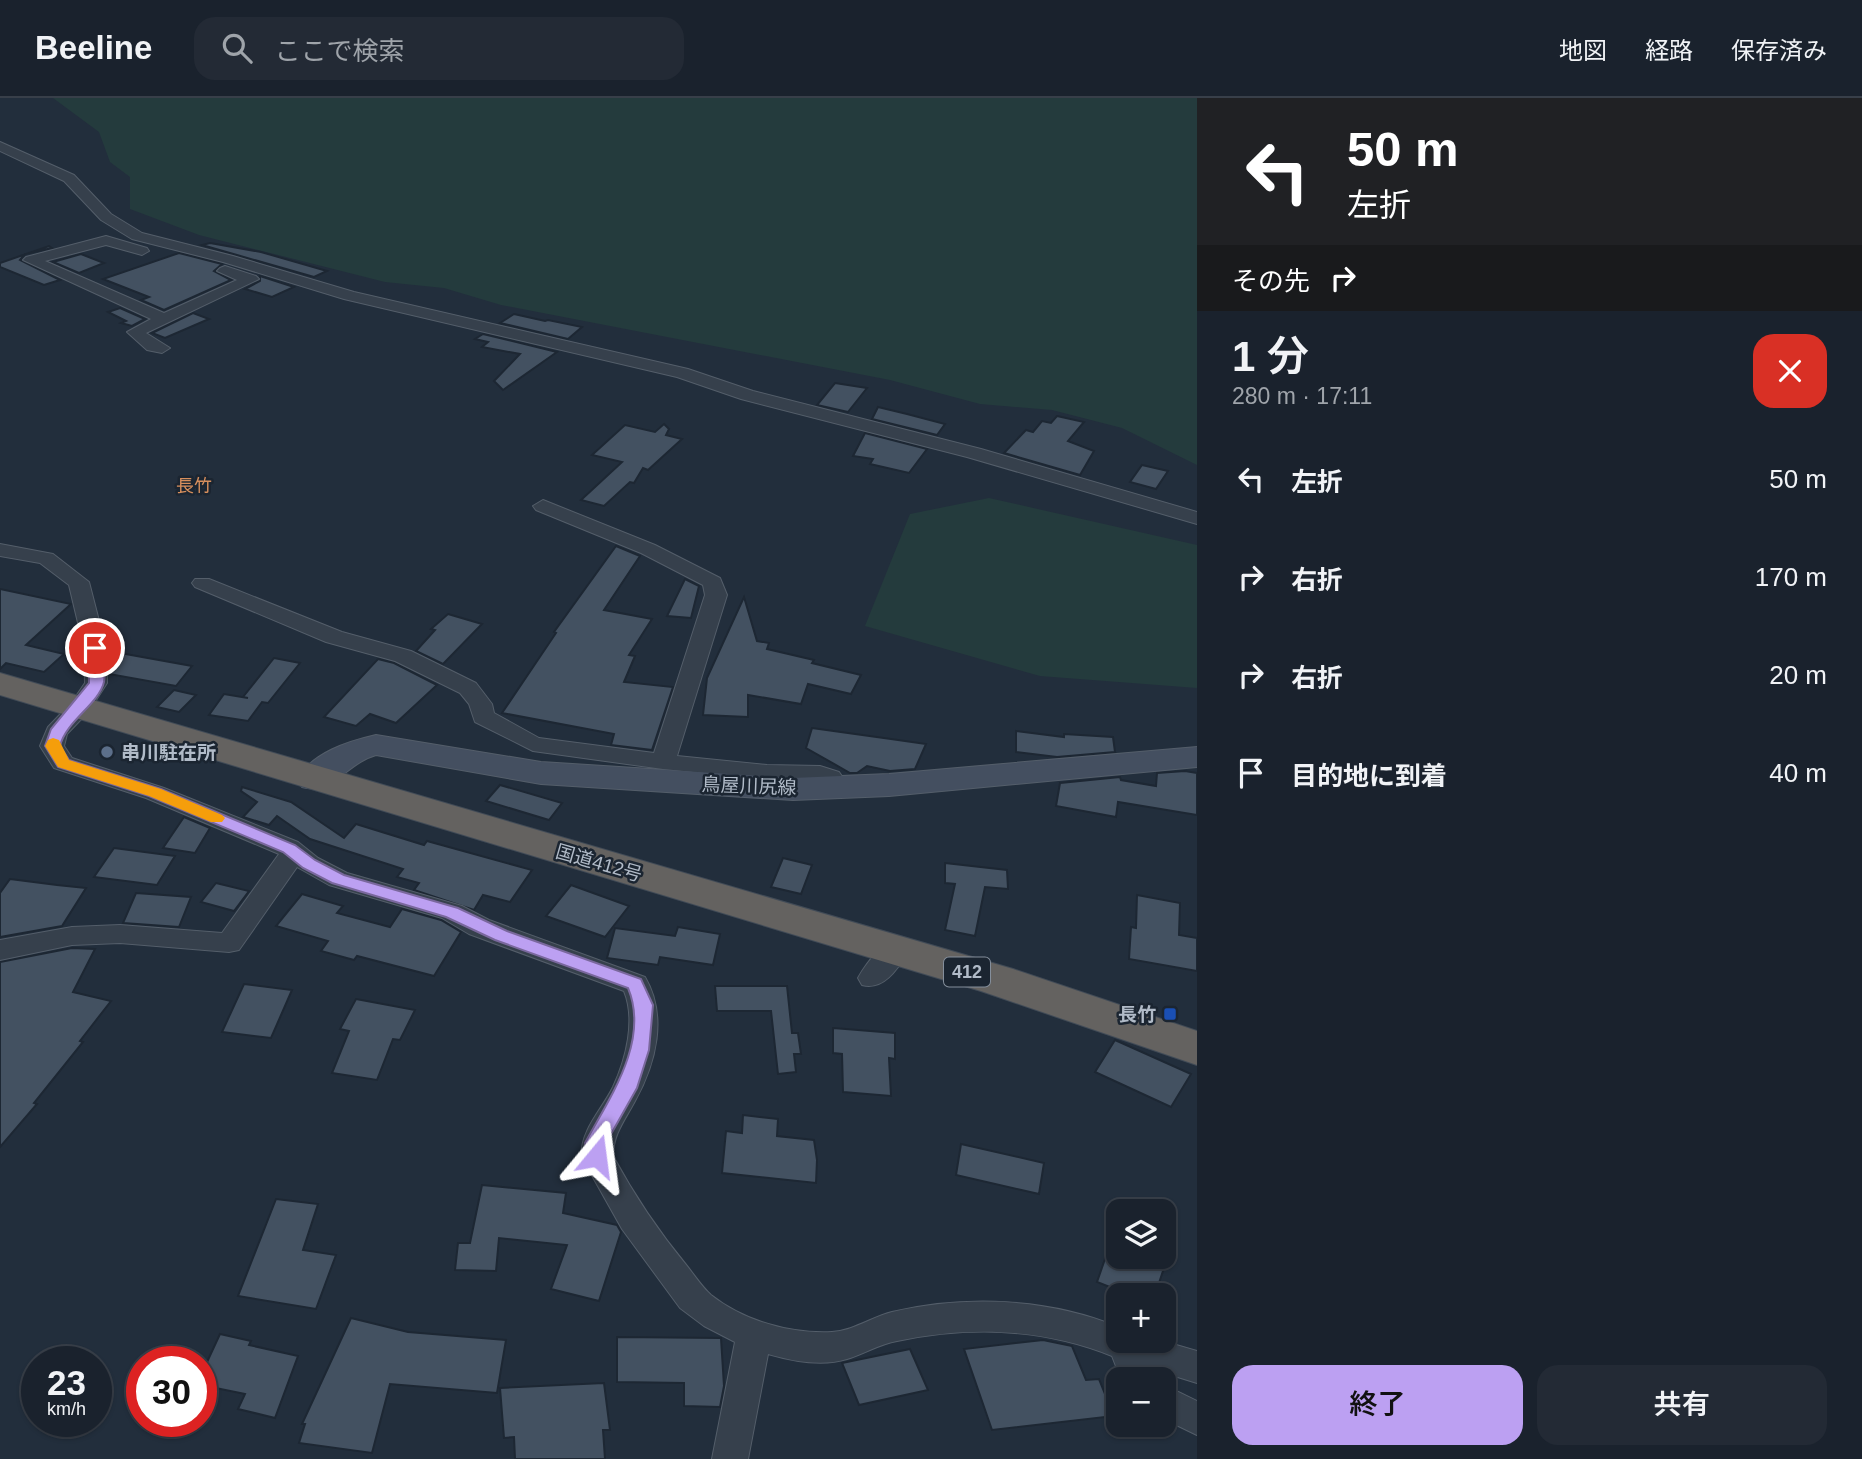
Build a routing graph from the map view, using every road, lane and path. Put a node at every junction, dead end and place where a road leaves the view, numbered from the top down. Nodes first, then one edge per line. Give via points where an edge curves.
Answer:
1 (0, 146) edge
2 (176, 253) junction
3 (163, 318) junction
4 (162, 348) dead end
5 (543, 506) dead end
6 (1197, 518) edge
7 (0, 550) edge
8 (202, 583) dead end
9 (0, 684) edge
10 (80, 706) junction
11 (1197, 757) edge
12 (663, 762) junction
13 (314, 779) junction
14 (838, 788) junction
15 (294, 852) junction
16 (0, 950) edge
17 (1197, 1048) edge
18 (754, 1334) junction
19 (1106, 1338) edge
20 (1149, 1353) edge
21 (1197, 1367) edge
22 (1176, 1408) edge
23 (1197, 1419) edge
24 (730, 1459) edge

1 - 2 street via 69,178 106,218
2 - 3 street via 251,279
2 - 3 street via 106,240 31,260
2 - 6 street via 228,258 350,296 645,363 747,396 974,453
3 - 4 street via 135,332
5 - 12 street via 648,549 713,582 716,595
7 - 10 street via 46,558 79,582 95,648 96,683
8 - 12 street via 334,637 403,656 468,688 480,704 483,718 533,744
9 - 10 highway, 国道412号 / 412
10 - 13 highway, 国道412号 / 412
10 - 15 street via 56,732 52,746 63,763 155,793
11 - 14 main road, 鳥屋川尻線
12 - 14 street via 820,774 830,777
13 - 14 main road, 鳥屋川尻線 via 353,750 382,744 553,774 746,788
13 - 17 highway, 国道412号 / 412 via 883,964 1068,1003
15 - 16 street via 229,943 120,933 72,936
15 - 18 street via 338,879 452,912 504,937 635,984 644,1005 639,1050 627,1088 596,1143 597,1156 651,1249 700,1306
18 - 19 street via 773,1341 832,1347 889,1327 988,1317 1086,1330
18 - 24 street
20 - 21 street
22 - 23 street

